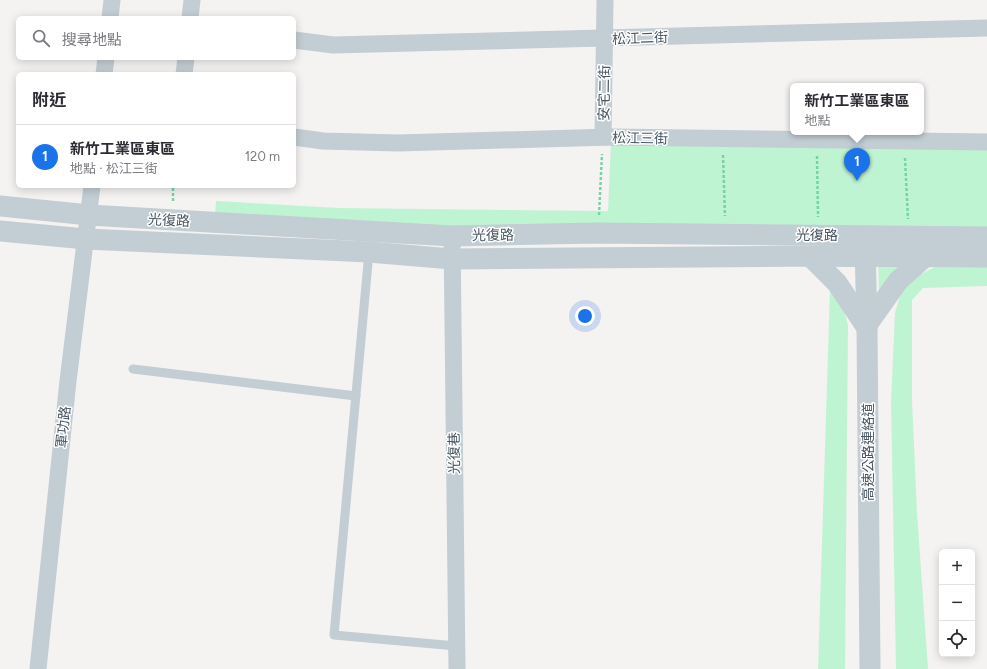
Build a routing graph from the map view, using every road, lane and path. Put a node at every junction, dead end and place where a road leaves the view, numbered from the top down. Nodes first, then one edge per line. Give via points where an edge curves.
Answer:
1 (112, 0) edge
2 (192, 0) edge
3 (605, 0) edge
4 (110, 16) edge
5 (190, 16) edge
6 (987, 28) edge
7 (605, 39) junction
8 (296, 40) edge
9 (106, 60) edge
10 (186, 60) edge
11 (104, 72) edge
12 (184, 72) edge
13 (296, 137) edge
14 (603, 138) junction
15 (722, 139) junction
16 (816, 140) junction
17 (904, 141) junction
18 (987, 142) edge
19 (92, 188) edge
20 (0, 206) edge
21 (89, 215) junction
22 (725, 217) dead end
23 (818, 218) dead end
24 (908, 219) dead end
25 (0, 231) edge
26 (598, 233) junction
27 (864, 235) junction
28 (452, 236) junction
29 (987, 237) edge
30 (86, 239) junction
31 (369, 252) junction
32 (810, 256) junction
33 (926, 256) junction
34 (865, 257) junction
35 (987, 257) edge
36 (452, 259) junction
37 (867, 327) junction
38 (133, 369) dead end
39 (356, 396) junction
40 (456, 646) junction
41 (38, 669) edge
42 (457, 669) edge
43 (870, 669) edge

1 - 4 street
2 - 5 street
3 - 7 street, 安宅二街
6 - 7 street, 松江二街
7 - 8 street, 松江二街 via 333,45
7 - 14 street, 安宅二街
9 - 11 street
10 - 12 street
13 - 14 street, 松江三街 via 323,141 398,143
14 - 15 street, 松江三街
14 - 26 path
15 - 16 street, 松江三街
15 - 22 path
16 - 17 street, 松江三街
16 - 23 path
17 - 18 street, 松江三街
17 - 24 path
19 - 21 street, 軍功路
20 - 21 street, 光復路
21 - 28 street, 光復路
21 - 30 street, 軍功路
25 - 30 street, 光復路
26 - 27 street, 光復路
26 - 28 street, 光復路
27 - 29 street, 光復路
27 - 34 street, 高速公路連絡道
28 - 36 street, 光復巷
30 - 31 street, 光復路
30 - 41 street, 軍功路 via 67,389
31 - 36 street, 光復路
31 - 39 lane
32 - 34 street, 光復路
32 - 36 street, 光復路
32 - 37 street via 837,282
33 - 34 street, 光復路
33 - 35 street, 光復路
33 - 37 street via 898,282
34 - 37 street, 高速公路連絡道
36 - 40 street, 光復巷
37 - 43 street, 高速公路連絡道
38 - 39 lane
39 - 40 lane via 334,635
40 - 42 street, 光復巷

